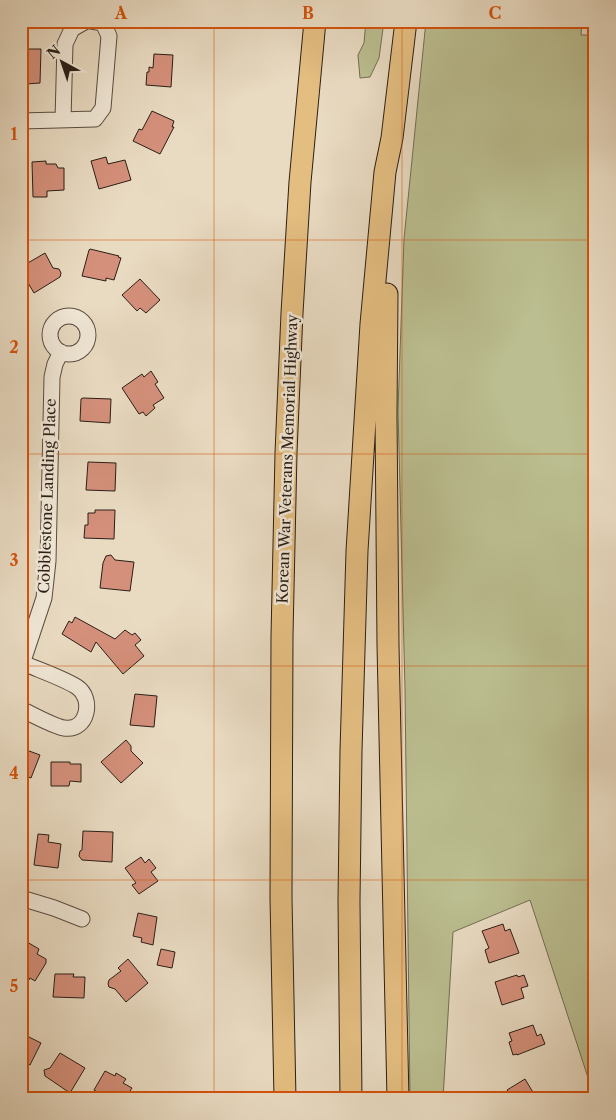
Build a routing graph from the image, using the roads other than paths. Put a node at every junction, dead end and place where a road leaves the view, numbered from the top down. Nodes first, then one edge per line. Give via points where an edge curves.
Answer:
1 (86, 21) edge
2 (91, 21) edge
3 (315, 21) edge
4 (406, 21) edge
5 (63, 120) junction
6 (21, 121) edge
7 (392, 138) junction
8 (60, 352) dead end
9 (22, 665) edge
10 (21, 710) edge
11 (21, 898) edge
12 (82, 919) dead end
13 (285, 1099) edge
14 (351, 1099) edge
15 (398, 1099) edge

1 - 5 street via 72,29 65,44
2 - 5 street via 103,23 109,36 103,108 95,119
3 - 13 highway, Korean War Veterans Memorial Highway via 300,182 287,423 281,898
4 - 7 highway
5 - 6 street
7 - 14 highway via 385,172 371,324 357,551 350,760
7 - 15 highway via 395,171 386,314 386,415
8 - 9 street, Cobblestone Landing Place via 52,377 48,561 44,598
9 - 10 street via 77,687 85,696 88,709 84,719 75,727 65,728
11 - 12 street

